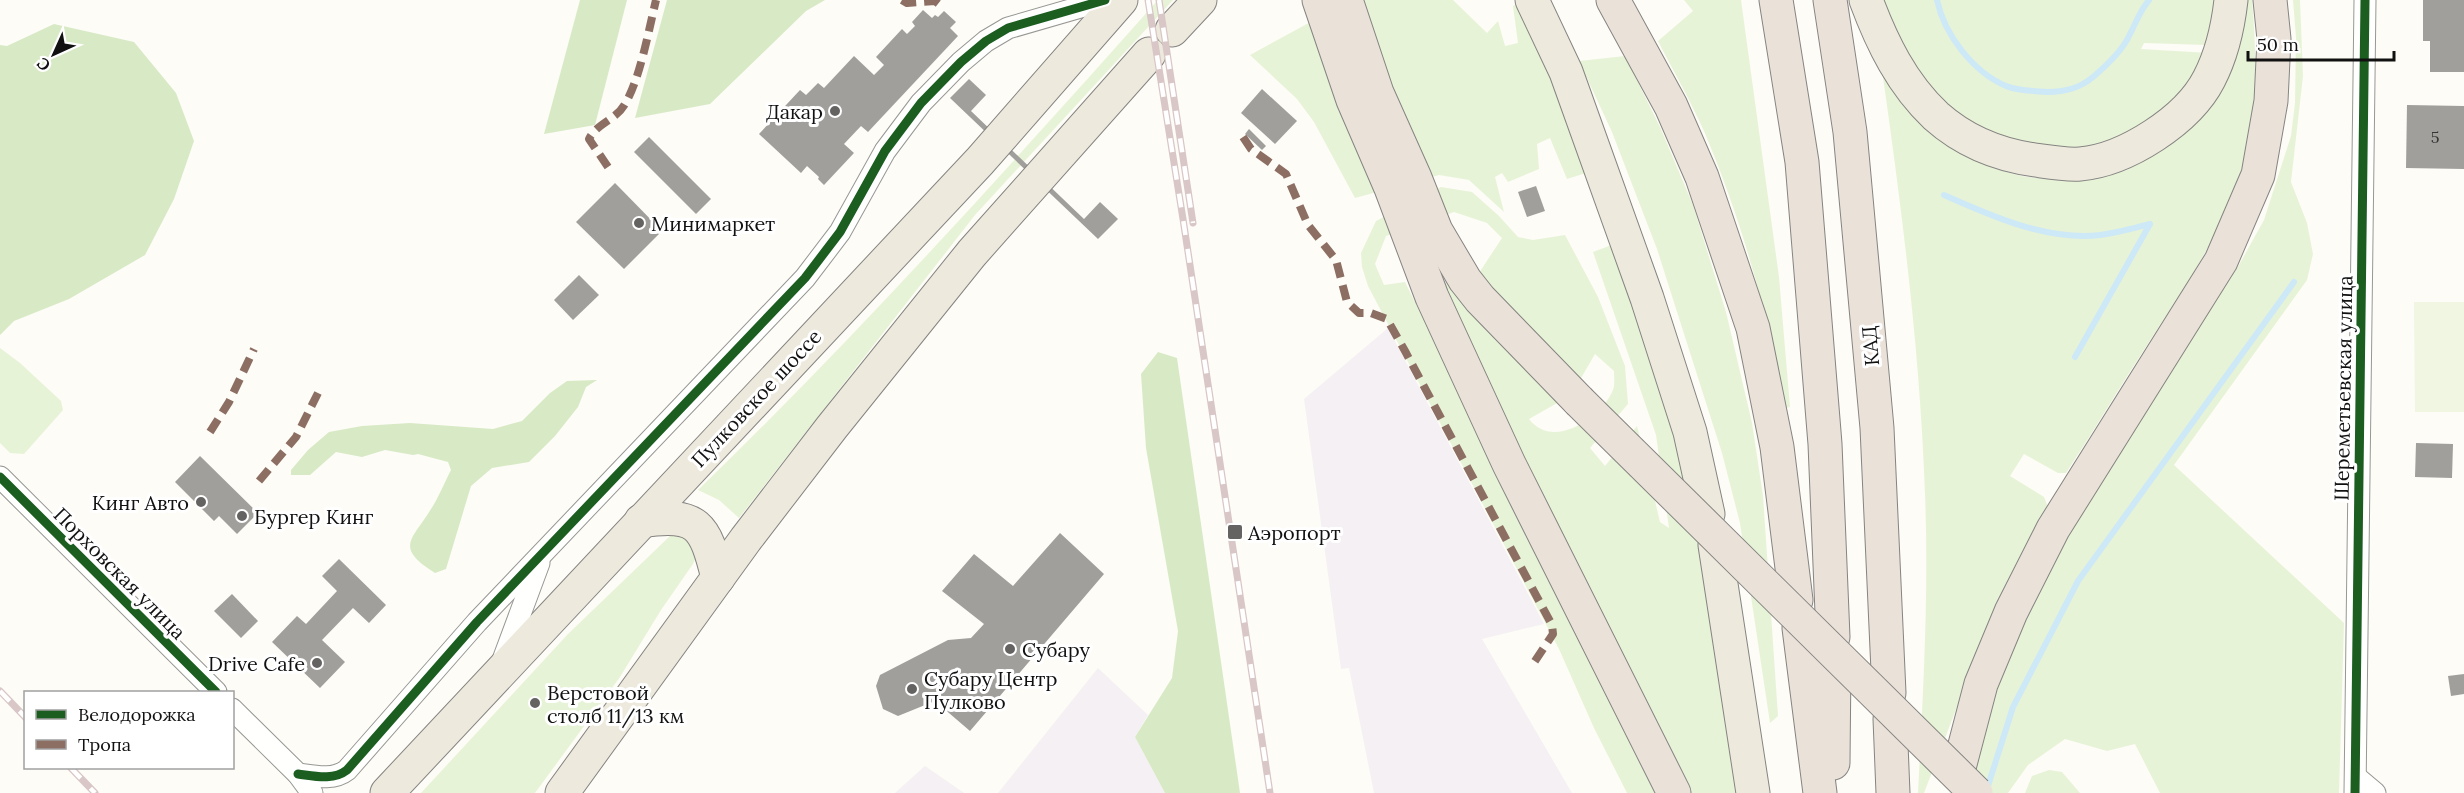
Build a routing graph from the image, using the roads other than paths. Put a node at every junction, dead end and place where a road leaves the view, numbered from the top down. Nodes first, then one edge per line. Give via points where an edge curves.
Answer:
1 (1105, 0) edge
2 (1121, 0) edge
3 (1200, 0) edge
4 (1319, 0) edge
5 (1347, 0) edge
6 (1532, 0) edge
7 (1613, 0) edge
8 (1776, 0) edge
9 (1830, 0) edge
10 (2365, 0) edge
11 (1868, 5) edge
12 (2229, 13) edge
13 (2272, 13) edge
14 (1172, 30) dead end
15 (1149, 54) dead end
16 (0, 477) edge
17 (1708, 514) dead end
18 (640, 521) junction
19 (1715, 545) dead end
20 (542, 554) junction
21 (718, 578) junction
22 (500, 671) junction
23 (214, 691) edge
24 (234, 711) edge
25 (298, 774) junction
26 (1961, 783) edge
27 (2356, 785) edge
28 (312, 793) edge
29 (387, 793) edge
30 (561, 793) edge
31 (1674, 793) edge
32 (1753, 793) edge
33 (1820, 793) edge
34 (1832, 793) edge
35 (1893, 793) edge
36 (2375, 793) edge

1 - 20 street via 1008,28 961,62 921,103 885,151 840,232 805,278
2 - 18 main road, Пулковское шоссе via 980,161
3 - 14 main road
4 - 31 highway via 1353,100 1432,297 1509,465
5 - 26 highway, bridge via 1377,93 1436,231 1465,280 1579,402
6 - 17 main road via 1566,72 1647,298 1690,432
7 - 33 highway via 1671,106 1702,177 1753,328 1777,447
8 - 34 highway via 1803,174 1825,444 1834,650
9 - 35 highway, КАД via 1850,132 1877,428
10 - 27 street, Шереметьевская улица
11 - 12 main road via 1901,76 1938,117 1990,150 2019,158 2080,164 2111,157 2142,143 2188,108 2209,80
13 - 26 highway via 2271,101 2258,175 2221,261 2053,529 2011,612 1981,684
15 - 21 main road via 946,284
16 - 23 street, Порховская улица
18 - 21 main road via 668,517 698,527 706,537
18 - 22 main road, Пулковское шоссе
19 - 32 main road
20 - 22 street
20 - 25 street via 347,770 325,777
21 - 30 main road
22 - 29 main road, Пулковское шоссе
24 - 25 street
25 - 28 street
27 - 36 street

